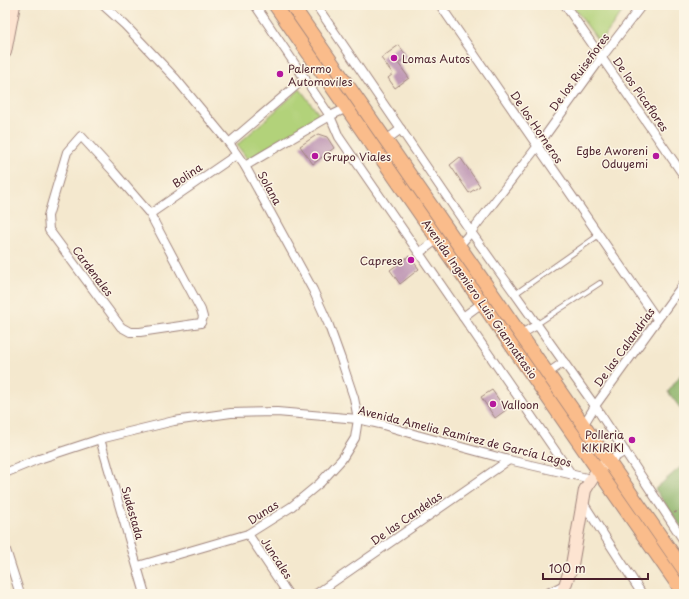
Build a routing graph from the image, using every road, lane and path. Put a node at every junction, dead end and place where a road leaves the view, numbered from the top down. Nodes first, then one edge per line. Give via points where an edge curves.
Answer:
1 (14, 5) edge
2 (103, 5) edge
3 (255, 5) edge
4 (275, 5) edge
5 (292, 5) edge
6 (316, 5) edge
7 (440, 5) edge
8 (565, 5) edge
9 (642, 5) edge
10 (5, 52) edge
11 (602, 57) junction
12 (305, 78) junction
13 (347, 108) junction
14 (330, 116) junction
15 (401, 129) junction
16 (386, 140) junction
17 (229, 143) junction
18 (538, 147) junction
19 (236, 155) junction
20 (245, 166) junction
21 (684, 176) edge
22 (150, 214) junction
23 (471, 232) junction
24 (598, 235) junction
25 (438, 239) junction
26 (460, 246) junction
27 (419, 253) junction
28 (600, 283) dead end
29 (684, 283) edge
30 (515, 294) junction
31 (482, 303) junction
32 (463, 317) junction
33 (657, 319) junction
34 (537, 325) junction
35 (521, 334) junction
36 (564, 362) junction
37 (548, 373) junction
38 (595, 406) junction
39 (358, 419) junction
40 (584, 424) junction
41 (100, 439) junction
42 (625, 451) junction
43 (509, 460) junction
44 (609, 461) junction
45 (5, 473) edge
46 (595, 474) junction
47 (572, 475) junction
48 (582, 502) junction
49 (248, 534) junction
50 (684, 541) edge
51 (5, 547) edge
52 (138, 566) junction
53 (684, 570) edge
54 (564, 589) edge
55 (20, 594) edge
56 (145, 594) edge
57 (288, 594) edge
58 (316, 594) edge
59 (546, 594) edge
60 (642, 594) edge
61 (684, 594) edge

1 - 10 street
2 - 17 street, Solana via 176,78
3 - 12 street
4 - 13 main road, Avenida Ingeniero Luis Giannattasio
5 - 16 main road, Avenida Ingeniero Luis Giannattasio
6 - 15 street
7 - 18 street, De los Horneros
8 - 11 street, De los Picaflores
9 - 11 street, De los Ruiseñores
11 - 18 street, De los Ruiseñores
11 - 21 street, De los Picaflores
12 - 14 street
12 - 17 street
13 - 14 street
13 - 25 main road, Avenida Ingeniero Luis Giannattasio
14 - 20 street
14 - 27 street via 339,137
15 - 16 street
15 - 23 street
16 - 26 main road, Avenida Ingeniero Luis Giannattasio
17 - 19 street, Solana
18 - 23 street, De los Ruiseñores
18 - 24 street, De los Horneros
19 - 20 street, Solana
19 - 22 street, Bolina
20 - 39 street, Solana via 313,290 328,323 354,398
22 - 22 street, Cardenales via 81,136 67,152 48,216 49,230 121,327 130,332 140,332 201,323 201,310
23 - 26 street, De los Ruiseñores
23 - 30 street
24 - 30 lane
24 - 33 street, De los Horneros
25 - 27 street
25 - 31 main road, Avenida Ingeniero Luis Giannattasio
26 - 35 main road, Avenida Ingeniero Luis Giannattasio
27 - 32 street
28 - 34 lane
29 - 33 street, De las Calandrias
30 - 34 street
31 - 32 street
31 - 46 main road, Avenida Ingeniero Luis Giannattasio
32 - 47 street
33 - 38 street, De las Calandrias
34 - 35 street
34 - 36 street
35 - 37 main road, Avenida Ingeniero Luis Giannattasio
36 - 37 street
36 - 38 street
37 - 40 main road, Avenida Ingeniero Luis Giannattasio
38 - 40 street, De las Calandrias
38 - 42 street
39 - 41 street, Avenida Amelia Ramírez de García Lagos via 277,412 231,413 174,421
39 - 43 street, Avenida Amelia Ramírez de García Lagos
39 - 49 street, Dunas via 355,438 342,458 320,483 291,507
40 - 44 main road, Avenida Ingeniero Luis Giannattasio
41 - 45 street, Avenida Amelia Ramírez de García Lagos
41 - 52 street, Sudestada
42 - 44 street
42 - 50 street
43 - 47 street, Avenida Amelia Ramírez de García Lagos
43 - 58 street, De las Candelas
44 - 46 street
44 - 53 main road, Avenida Ingeniero Luis Giannattasio
46 - 47 street, Avenida Amelia Ramírez de García Lagos
46 - 48 street via 585,490
46 - 61 main road, Avenida Ingeniero Luis Giannattasio
48 - 54 street via 572,565
48 - 60 street
49 - 52 street, Dunas
49 - 57 street, Juncales
51 - 55 street
52 - 56 street, Sudestada
54 - 59 street

